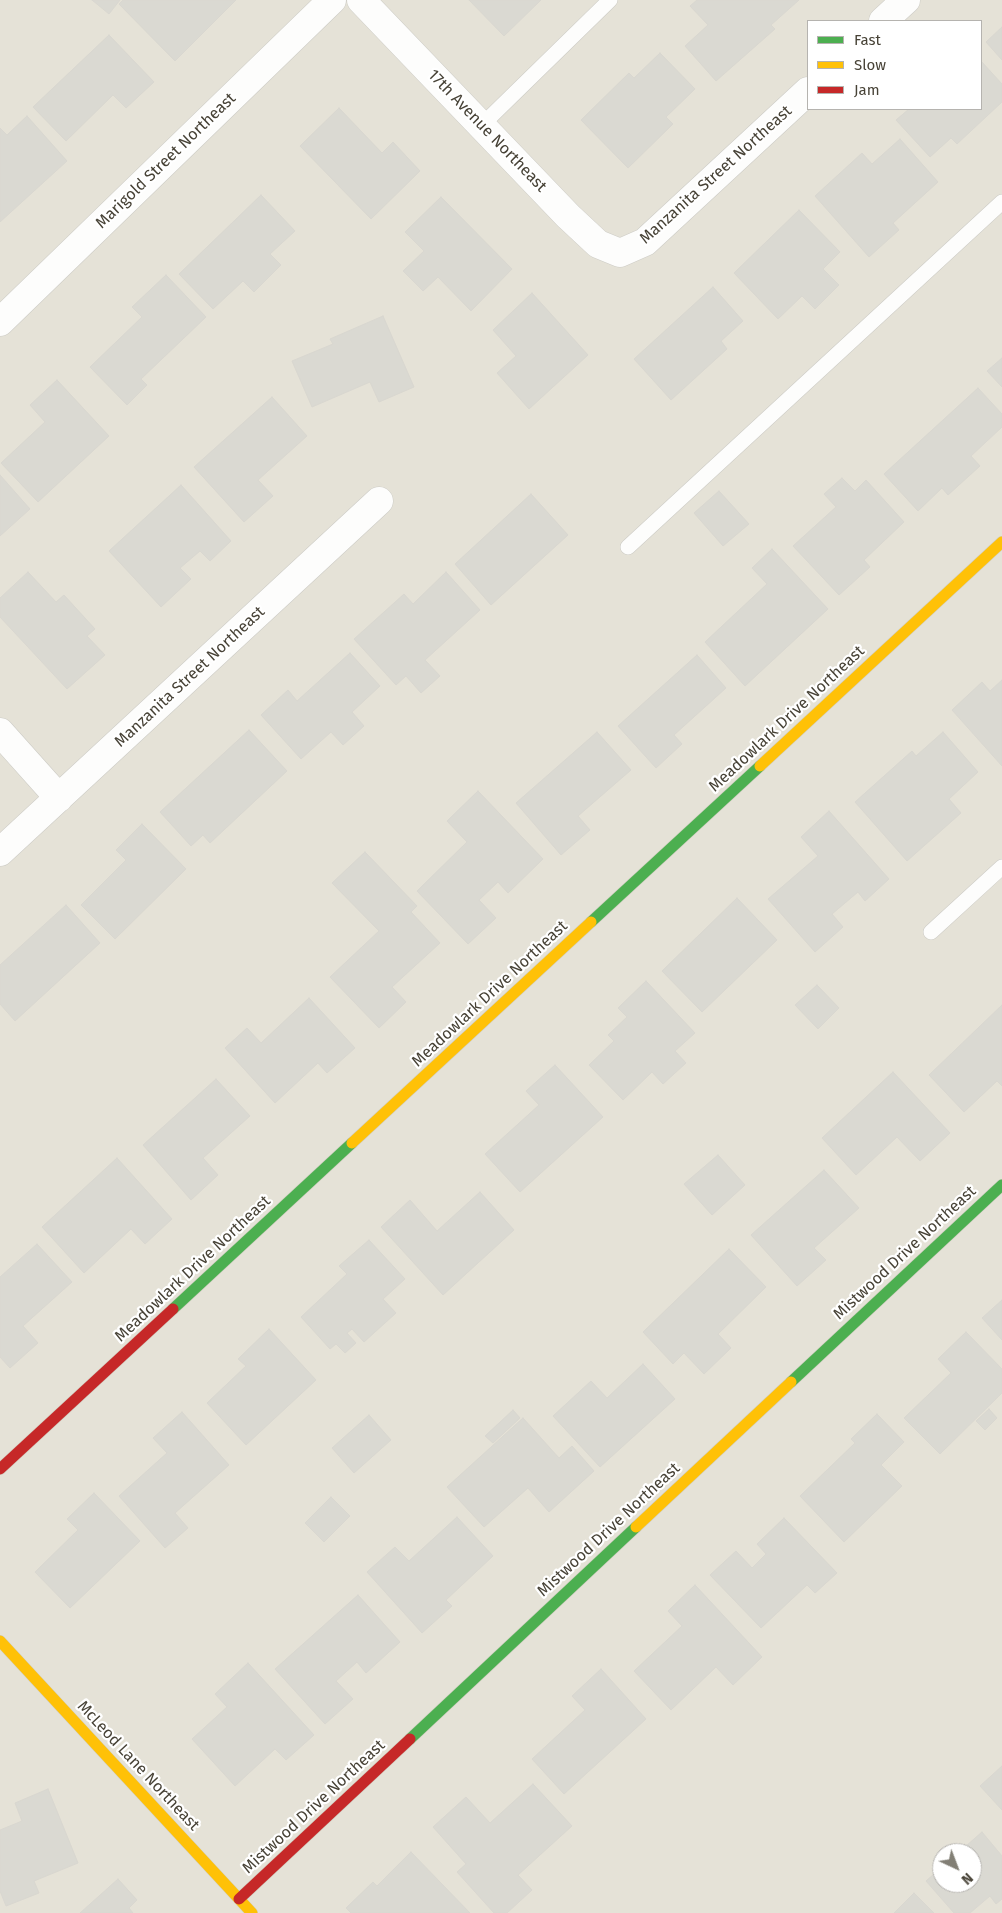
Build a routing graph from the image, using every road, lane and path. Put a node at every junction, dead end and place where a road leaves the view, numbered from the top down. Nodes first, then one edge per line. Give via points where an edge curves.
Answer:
1 (332, 0) edge
2 (361, 0) edge
3 (610, 0) edge
4 (906, 0) edge
5 (884, 20) edge
6 (807, 92) edge
7 (481, 126) junction
8 (1002, 202) edge
9 (620, 253) joint
10 (0, 322) edge
11 (379, 501) dead end
12 (1002, 542) edge
13 (628, 547) dead end
14 (0, 732) edge
15 (59, 798) junction
16 (0, 852) edge
17 (1002, 867) edge
18 (930, 932) dead end
19 (1002, 1184) edge
20 (0, 1469) edge
21 (0, 1641) edge
22 (239, 1899) junction
23 (252, 1913) edge

1 - 10 street, Marigold Street Northeast
2 - 7 street, 17th Avenue Northeast
3 - 7 lane
4 - 5 street
6 - 9 street, Manzanita Street Northeast via 645,242
7 - 9 street, 17th Avenue Northeast via 592,239
8 - 13 lane
11 - 15 street, Manzanita Street Northeast
12 - 20 street, Meadowlark Drive Northeast
14 - 15 street
15 - 16 street, Manzanita Street Northeast
17 - 18 lane
19 - 22 street, Mistwood Drive Northeast
21 - 22 street, McLeod Lane Northeast
22 - 23 street, McLeod Lane Northeast

